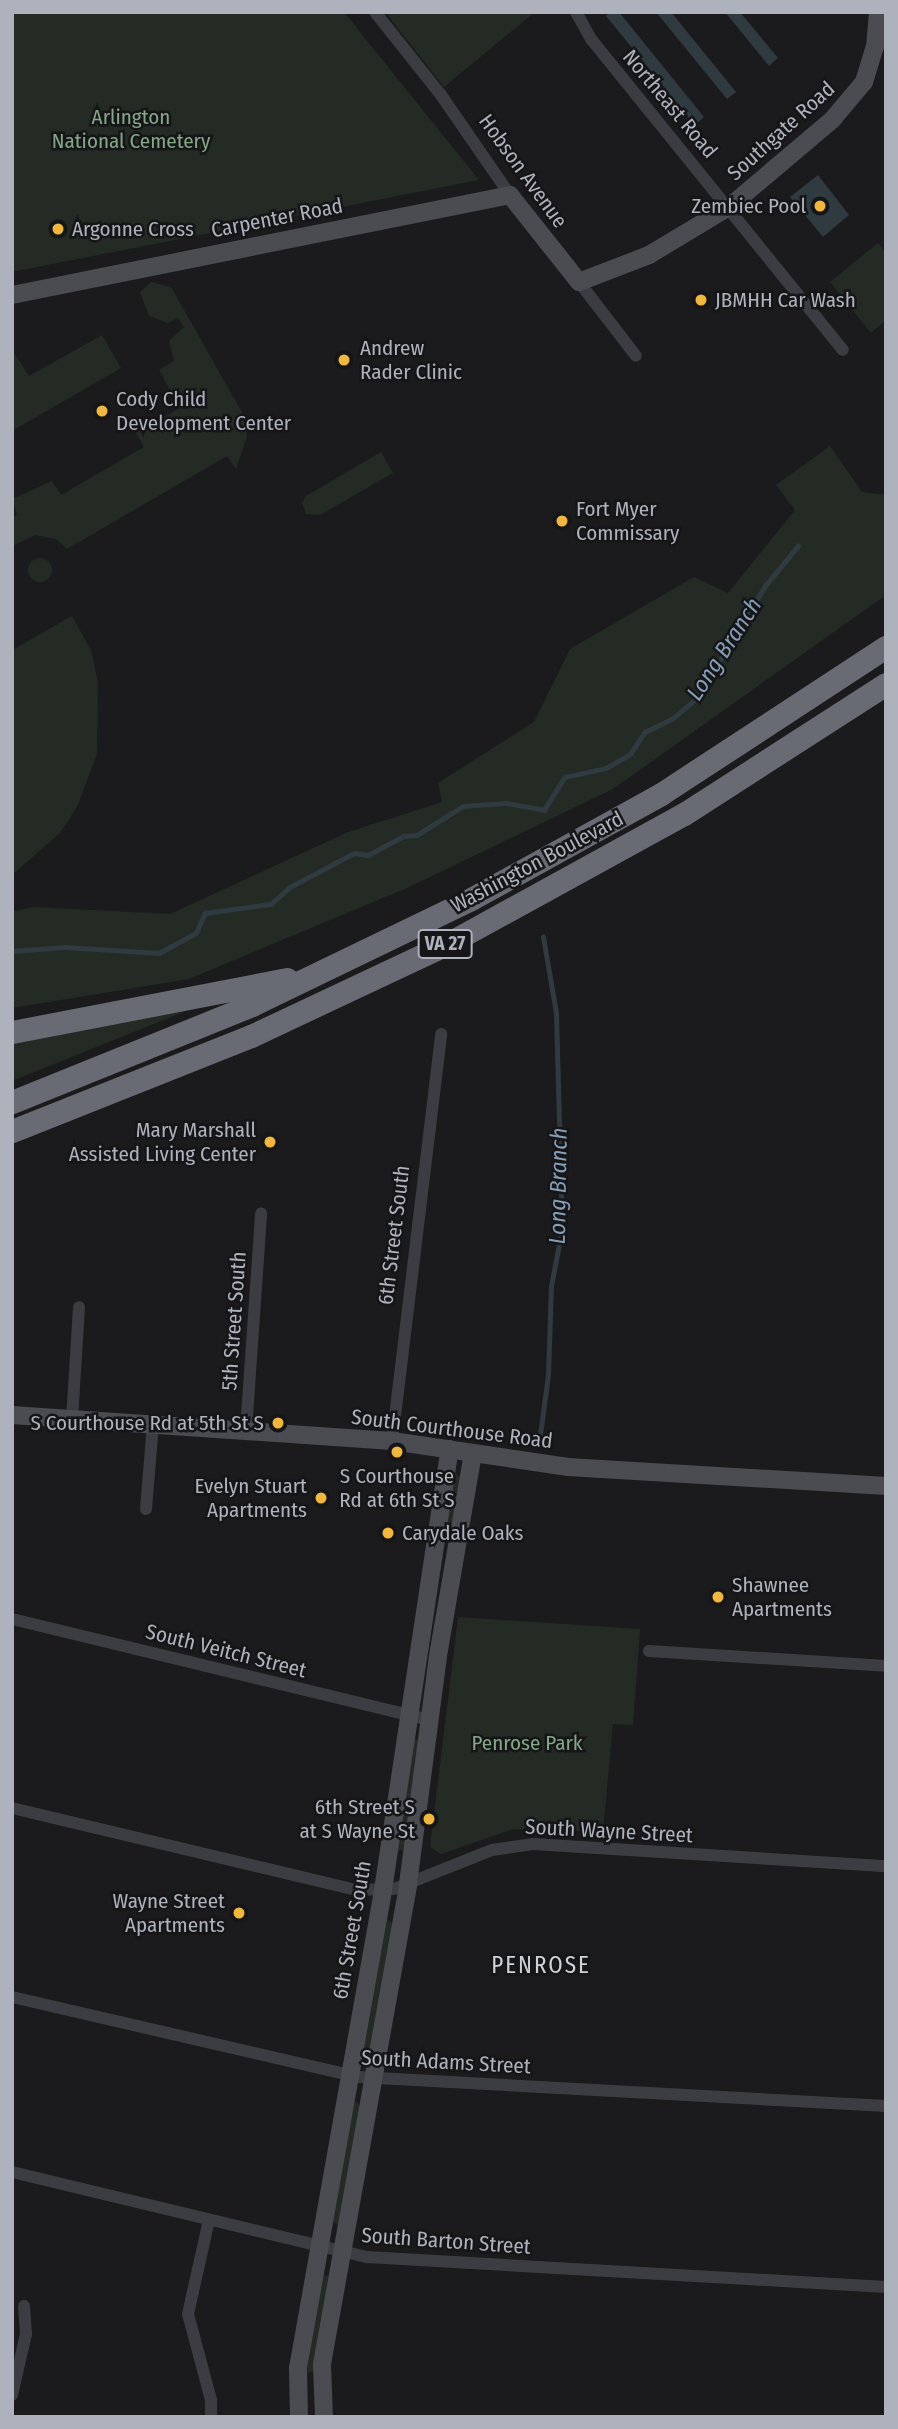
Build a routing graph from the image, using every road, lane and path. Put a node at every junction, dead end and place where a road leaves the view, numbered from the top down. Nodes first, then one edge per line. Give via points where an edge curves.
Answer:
1 (374, 12) edge
2 (576, 12) edge
3 (878, 12) edge
4 (886, 25) edge
5 (876, 47) junction
6 (510, 195) junction
7 (729, 207) junction
8 (579, 282) junction
9 (12, 295) edge
10 (843, 350) dead end
11 (636, 356) dead end
12 (886, 647) edge
13 (886, 687) edge
14 (327, 970) junction
15 (12, 1032) edge
16 (441, 1034) dead end
17 (12, 1102) edge
18 (12, 1131) edge
19 (261, 1214) dead end
20 (79, 1307) dead end
21 (12, 1415) edge
22 (72, 1419) junction
23 (153, 1424) junction
24 (246, 1430) junction
25 (392, 1441) junction
26 (450, 1449) junction
27 (473, 1454) junction
28 (886, 1486) edge
29 (146, 1509) dead end
30 (12, 1619) edge
31 (649, 1651) dead end
32 (886, 1666) edge
33 (407, 1714) junction
34 (430, 1720) junction
35 (12, 1808) edge
36 (886, 1866) edge
37 (408, 1884) junction
38 (383, 1890) junction
39 (12, 1997) edge
40 (350, 2076) junction
41 (374, 2078) junction
42 (886, 2106) edge
43 (12, 2172) edge
44 (209, 2220) junction
45 (320, 2246) junction
46 (342, 2251) junction
47 (886, 2287) edge
48 (24, 2306) dead end
49 (12, 2395) edge
50 (211, 2417) edge
51 (299, 2417) edge
52 (324, 2417) edge

1 - 6 street, Hobson Avenue via 441,95
2 - 7 street, Northeast Road via 594,43
3 - 5 street, Southgate Road
4 - 5 street, Southgate Road
5 - 7 street, Southgate Road via 864,82 850,102
6 - 8 street, Hobson Avenue
6 - 9 street, Carpenter Road
7 - 8 street, Southgate Road via 649,255
7 - 10 street, Northeast Road
8 - 11 street, Hobson Avenue
12 - 14 highway, Washington Boulevard / VA 27 via 615,821
13 - 18 highway, Washington Boulevard / VA 27 via 639,840 449,943 251,1036
14 - 15 highway
14 - 17 highway, Washington Boulevard / VA 27 via 203,1027
16 - 25 street, 6th Street South
19 - 24 street, 5th Street South
20 - 22 street
21 - 22 street, South Courthouse Road
22 - 23 street, South Courthouse Road
23 - 24 street, South Courthouse Road
23 - 29 street
24 - 25 street, South Courthouse Road
25 - 26 street, South Courthouse Road
26 - 27 street, South Courthouse Road
26 - 33 street, 6th Street South
27 - 28 street, South Courthouse Road via 568,1467
27 - 34 street
30 - 33 street, South Veitch Street
31 - 32 street
33 - 34 street, South Veitch Street
33 - 38 street, 6th Street South
34 - 37 street
35 - 38 street, South Wayne Street via 358,1891
36 - 37 street, South Wayne Street via 533,1844 492,1850
37 - 38 street, South Wayne Street
37 - 41 street
38 - 40 street, 6th Street South
39 - 40 street, South Adams Street
40 - 41 street, South Adams Street
40 - 45 street, 6th Street South
41 - 42 street, South Adams Street
41 - 46 street
43 - 44 street, South Barton Street
44 - 45 street, South Barton Street
44 - 50 street via 188,2314 211,2400
45 - 46 street, South Barton Street
45 - 51 street, 6th Street South via 298,2368
46 - 47 street, South Barton Street via 367,2257
46 - 52 street via 323,2364
48 - 49 street via 26,2334

